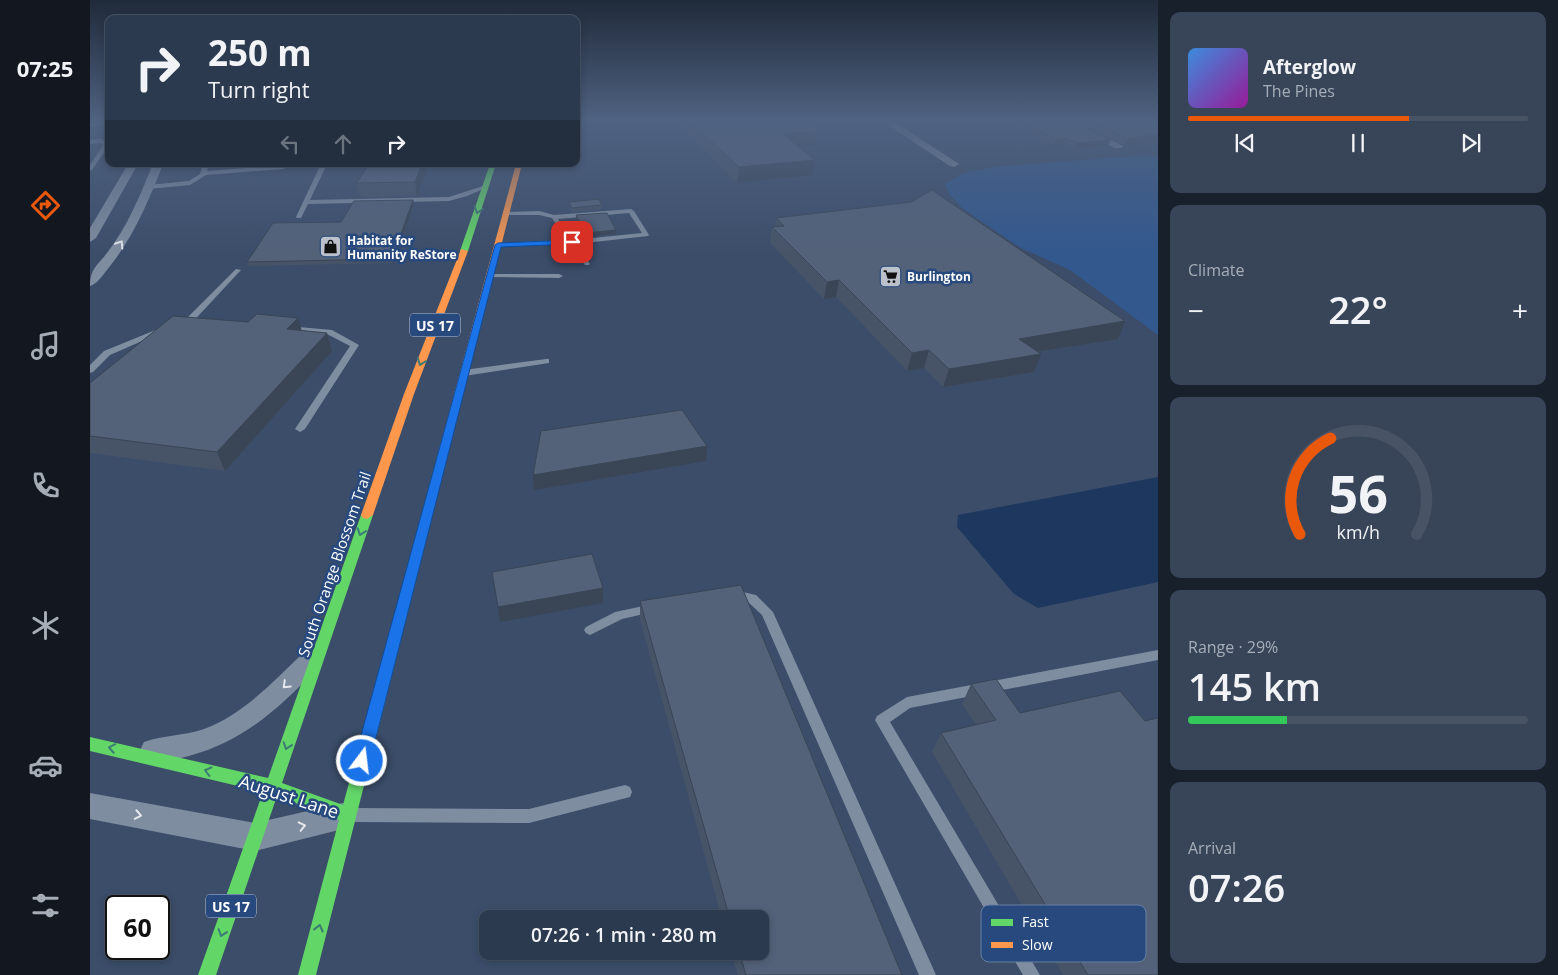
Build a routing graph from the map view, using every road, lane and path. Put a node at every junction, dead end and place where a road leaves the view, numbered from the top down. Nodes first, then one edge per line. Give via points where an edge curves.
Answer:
1 (131, 167) edge
2 (157, 167) edge
3 (205, 167) edge
4 (282, 167) edge
5 (323, 167) edge
6 (492, 167) edge
7 (518, 167) edge
8 (204, 173) junction
9 (148, 187) junction
10 (485, 187) junction
11 (307, 202) junction
12 (507, 212) junction
13 (299, 216) dead end
14 (554, 217) junction
15 (90, 238) edge
16 (572, 242) junction
17 (498, 245) junction
18 (587, 264) dead end
19 (238, 270) dead end
20 (490, 276) junction
21 (559, 276) dead end
22 (90, 282) edge
23 (196, 326) edge
24 (278, 327) edge
25 (181, 328) junction
26 (546, 361) dead end
27 (90, 370) edge
28 (464, 373) junction
29 (300, 429) dead end
30 (719, 595) edge
31 (664, 606) edge
32 (590, 630) dead end
33 (320, 650) junction
34 (1158, 655) edge
35 (90, 744) edge
36 (134, 753) junction
37 (272, 786) junction
38 (625, 792) dead end
39 (90, 806) edge
40 (348, 815) junction
41 (255, 837) junction
42 (991, 905) edge
43 (1024, 962) edge
44 (207, 975) edge
45 (307, 975) edge
46 (928, 975) edge
47 (1032, 975) edge

1 - 15 street
2 - 9 street
3 - 8 lane
4 - 8 lane
5 - 11 lane
6 - 10 main road, South Orange Blossom Trail / US 17
7 - 12 main road, US 17
8 - 9 lane via 200,179 190,183
22 -> 9 street via 119,246
10 - 11 lane via 465,196 439,199
10 -> 33 main road, South Orange Blossom Trail / US 17
11 - 13 lane
12 - 14 lane
12 - 17 main road, US 17
14 - 16 lane
14 - 16 lane via 631,211 646,235
16 - 17 lane
16 - 18 lane
17 - 20 main road, US 17
19 - 25 lane
20 - 21 lane
20 - 28 main road, US 17
23 - 25 lane
24 - 29 lane via 329,332 355,345
25 - 27 lane via 156,332 107,353
26 - 28 lane
28 - 40 main road, US 17
30 - 46 lane via 752,598 767,612
31 - 32 lane via 619,615
33 -> 36 street via 284,688 239,725 187,745
33 -> 37 main road, South Orange Blossom Trail / US 17
34 - 42 lane via 907,703 882,720
36 -> 35 main road, August Lane
37 -> 36 main road, August Lane
37 - 40 main road, August Lane
37 - 41 main road, South Orange Blossom Trail / US 17
38 - 40 lane via 529,816
39 -> 41 street, August Lane
41 -> 40 street, August Lane
45 -> 40 main road
41 -> 44 main road, South Orange Blossom Trail / US 17
43 - 47 lane

